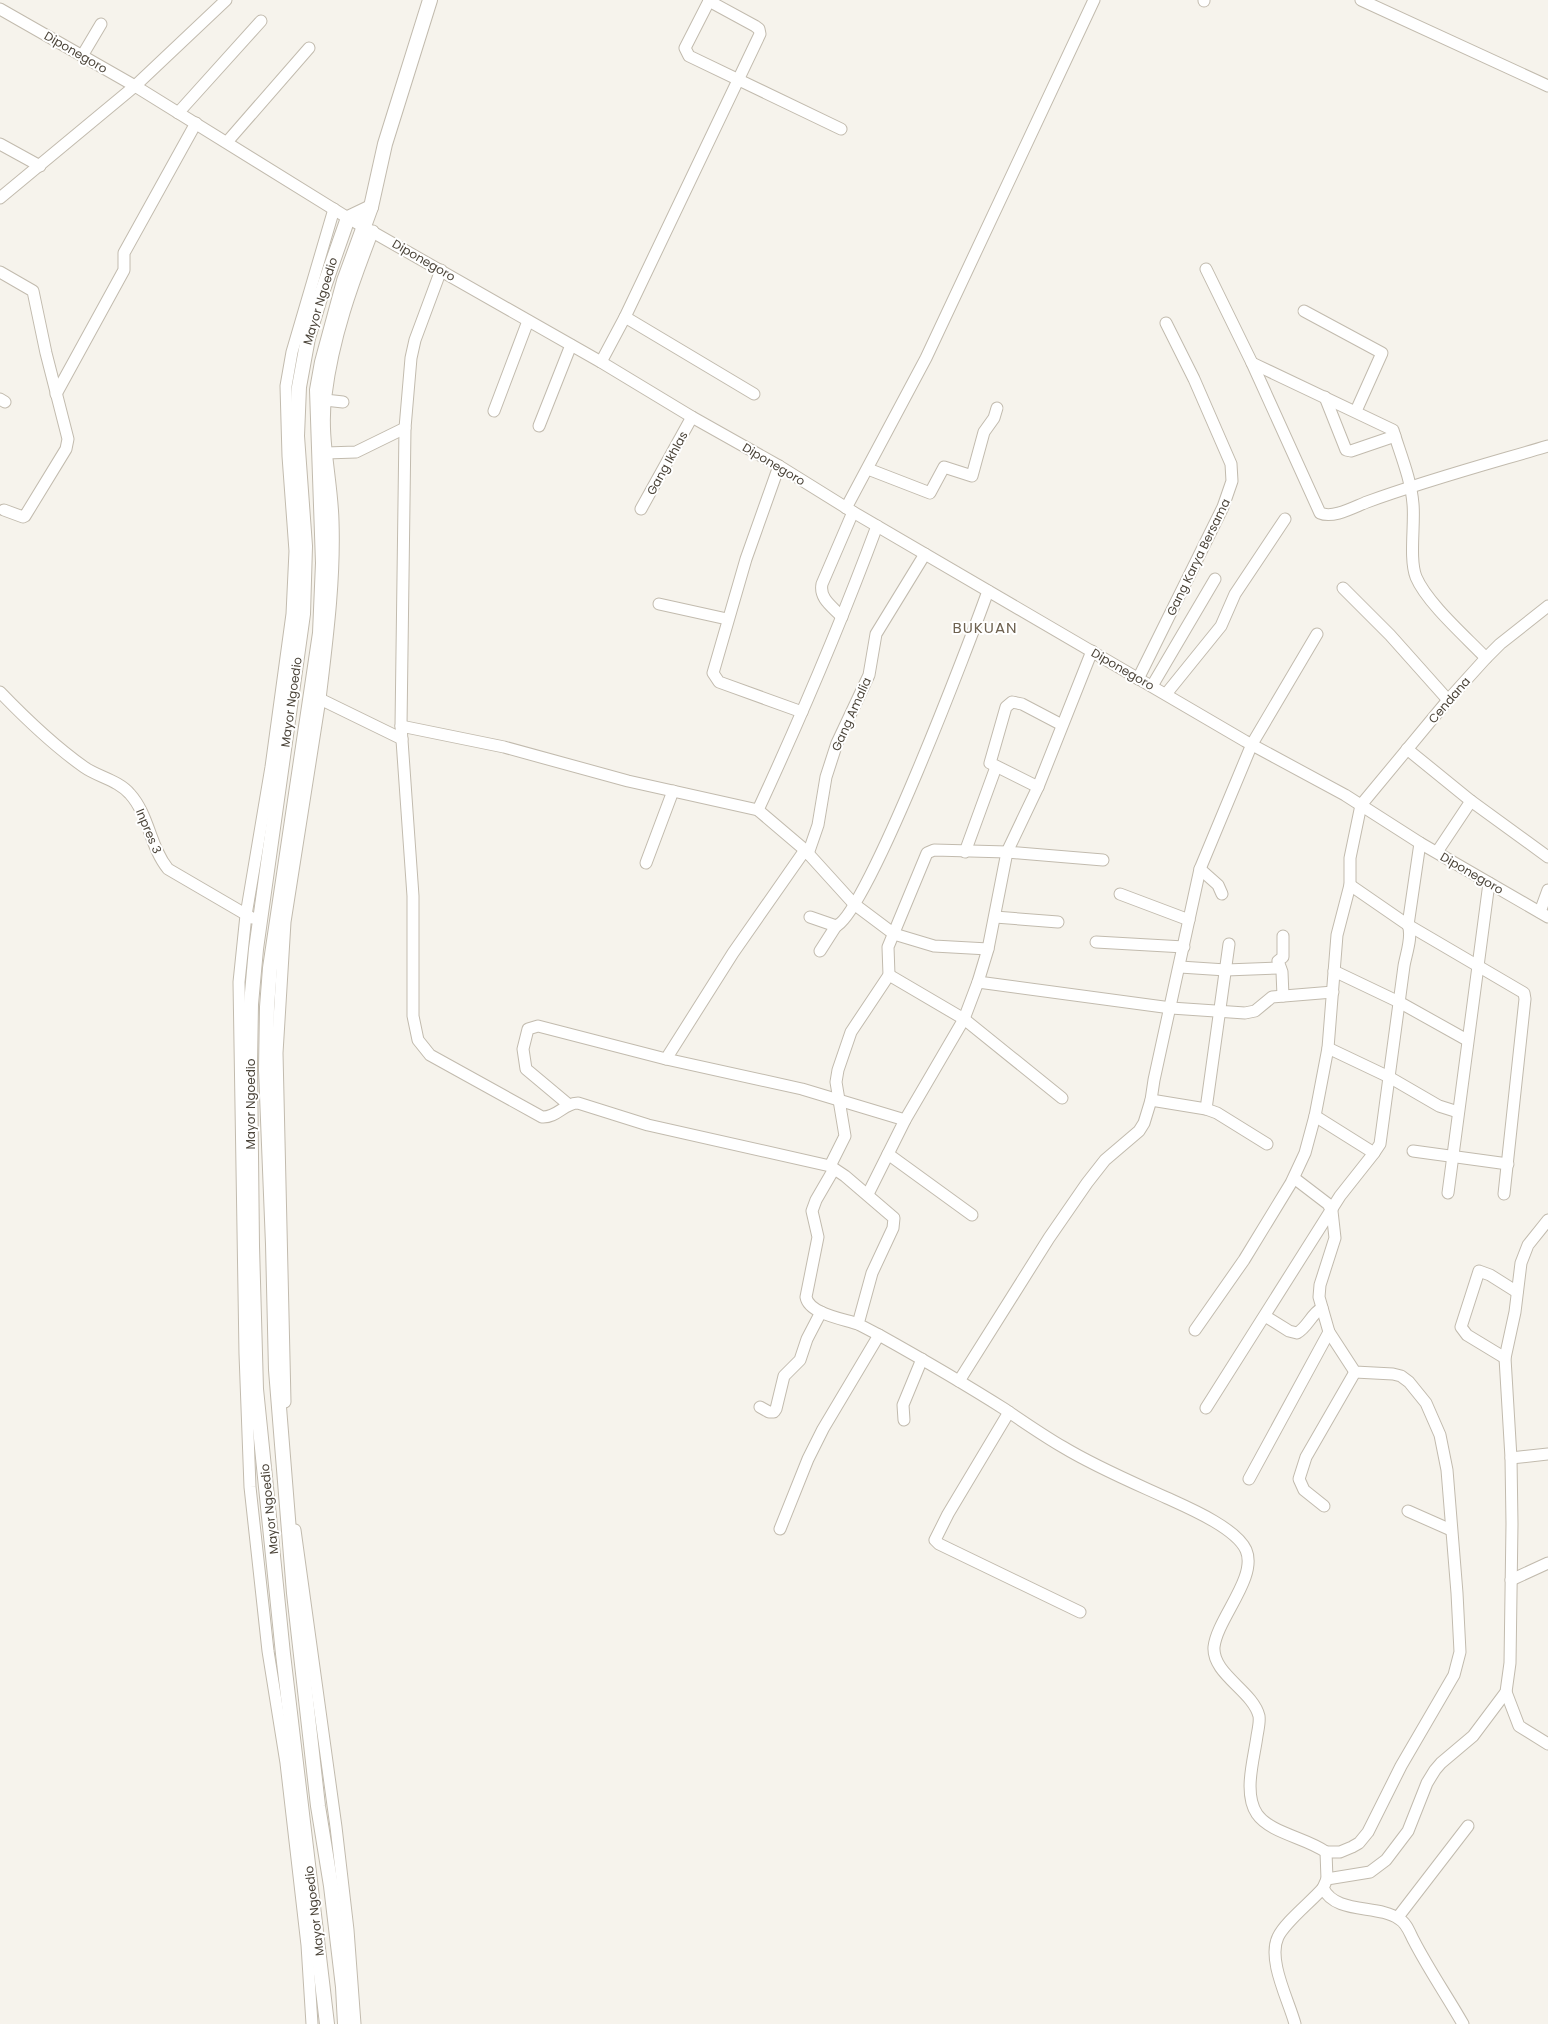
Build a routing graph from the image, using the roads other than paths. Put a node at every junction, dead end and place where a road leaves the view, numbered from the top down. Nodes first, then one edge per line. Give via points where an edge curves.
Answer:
1 (226, 0) edge
2 (430, 0) edge
3 (1094, 0) edge
4 (1361, 0) edge
5 (709, 1) edge
6 (0, 9) edge
7 (261, 21) dead end
8 (101, 24) dead end
9 (309, 48) dead end
10 (82, 56) junction
11 (737, 81) junction
12 (135, 86) junction
13 (1548, 86) edge
14 (178, 113) junction
15 (196, 123) junction
16 (841, 129) dead end
17 (227, 142) junction
18 (0, 144) edge
19 (40, 166) junction
20 (0, 198) edge
21 (371, 207) junction
22 (334, 209) junction
23 (348, 218) junction
24 (368, 229) junction
25 (1206, 269) dead end
26 (441, 270) junction
27 (0, 272) edge
28 (1304, 310) dead end
29 (625, 318) junction
30 (528, 321) junction
31 (1166, 323) dead end
32 (570, 345) junction
33 (601, 362) junction
34 (1252, 363) junction
35 (298, 387) junction
36 (56, 394) junction
37 (754, 394) dead end
38 (1325, 397) junction
39 (331, 399) junction
40 (997, 408) dead end
41 (494, 410) dead end
42 (1356, 411) junction
43 (692, 417) junction
44 (539, 426) dead end
45 (405, 428) junction
46 (1395, 436) junction
47 (1548, 446) edge
48 (328, 453) junction
49 (779, 466) junction
50 (868, 469) junction
51 (1410, 486) junction
52 (641, 509) dead end
53 (4, 510) dead end
54 (849, 510) junction
55 (1285, 519) dead end
56 (877, 526) junction
57 (925, 554) junction
58 (1215, 579) dead end
59 (1343, 588) dead end
60 (988, 591) junction
61 (659, 604) dead end
62 (1548, 606) edge
63 (842, 617) junction
64 (727, 619) junction
65 (1317, 634) dead end
66 (1092, 651) junction
67 (1486, 658) junction
68 (1138, 678) junction
69 (1152, 686) junction
70 (0, 692) edge
71 (1166, 694) junction
72 (1448, 700) junction
73 (329, 703) junction
74 (802, 712) junction
75 (1062, 725) junction
76 (401, 726) junction
77 (402, 739) junction
78 (1252, 744) junction
79 (1407, 749) junction
80 (996, 767) junction
81 (1038, 787) junction
82 (673, 791) junction
83 (1471, 801) junction
84 (1361, 805) junction
85 (758, 810) junction
86 (1420, 843) junction
87 (806, 852) junction
88 (965, 852) junction
89 (1006, 852) junction
90 (1436, 852) junction
91 (1548, 857) edge
92 (1103, 860) dead end
93 (646, 863) dead end
94 (1200, 869) junction
95 (1489, 883) junction
96 (1350, 885) junction
97 (1548, 890) edge
98 (1120, 894) dead end
99 (1222, 894) dead end
100 (854, 904) junction
101 (246, 915) junction
102 (1544, 915) edge
103 (810, 917) dead end
104 (996, 917) junction
105 (1190, 920) junction
106 (1058, 922) dead end
107 (259, 923) junction
108 (1408, 925) junction
109 (836, 926) junction
110 (894, 934) junction
111 (1283, 936) dead end
112 (1096, 942) dead end
113 (1229, 944) dead end
114 (1184, 947) junction
115 (988, 949) junction
116 (820, 951) dead end
117 (1478, 965) junction
118 (1180, 967) junction
119 (1280, 968) junction
120 (1226, 970) junction
121 (1334, 971) junction
122 (889, 974) junction
123 (978, 982) junction
124 (1333, 992) junction
125 (1283, 996) junction
126 (1400, 1002) junction
127 (1171, 1008) junction
128 (1220, 1011) junction
129 (964, 1019) junction
130 (1467, 1040) junction
131 (1328, 1048) junction
132 (666, 1059) junction
133 (1389, 1077) junction
134 (1062, 1098) dead end
135 (838, 1100) junction
136 (1152, 1100) junction
137 (569, 1105) junction
138 (1206, 1109) junction
139 (1458, 1112) junction
140 (1315, 1116) junction
141 (905, 1120) junction
142 (1267, 1144) dead end
143 (1413, 1151) dead end
144 (1374, 1153) junction
145 (888, 1154) junction
146 (1452, 1158) junction
147 (1508, 1164) junction
148 (832, 1168) junction
149 (1294, 1178) junction
150 (1448, 1193) dead end
151 (868, 1194) junction
152 (1504, 1194) dead end
153 (1332, 1211) junction
154 (972, 1215) dead end
155 (1548, 1220) edge
156 (1517, 1292) junction
157 (1322, 1308) junction
158 (821, 1312) junction
159 (1265, 1316) junction
160 (858, 1324) junction
161 (1195, 1330) dead end
162 (1329, 1332) junction
163 (880, 1335) junction
164 (1504, 1358) junction
165 (922, 1359) junction
166 (1355, 1372) junction
167 (959, 1381) junction
168 (760, 1407) dead end
169 (1206, 1408) dead end
170 (1009, 1412) junction
171 (904, 1420) dead end
172 (1548, 1454) edge
173 (1511, 1458) junction
174 (1250, 1479) dead end
175 (1324, 1506) dead end
176 (1408, 1511) dead end
177 (780, 1529) dead end
178 (1451, 1530) junction
179 (1548, 1563) edge
180 (1511, 1580) junction
181 (1080, 1612) dead end
182 (1506, 1692) junction
183 (1548, 1744) edge
184 (1468, 1826) dead end
185 (1326, 1852) junction
186 (1325, 1884) junction
187 (1398, 1917) junction
188 (312, 2024) edge
189 (327, 2024) edge
190 (345, 2024) edge
191 (355, 2024) edge
192 (1295, 2024) edge
193 (1463, 2024) edge

1 - 12 street
2 - 21 street, Mayor Ngoedio via 385,144
3 - 50 street via 926,358
4 - 13 street
5 - 11 street via 686,50 692,58
5 - 11 street via 759,29 760,34
6 - 10 street, Diponegoro
7 - 14 street
8 - 10 street
9 - 17 street
10 - 12 street, Diponegoro
11 - 16 street
11 - 29 street
12 - 14 street, Diponegoro
12 - 19 street
14 - 15 street, Diponegoro
15 - 17 street, Diponegoro
15 - 36 street via 124,253 124,270
17 - 22 street, Diponegoro
18 - 19 street
19 - 20 street
21 - 23 street
21 - 24 street, Mayor Ngoedio
22 - 23 street, Diponegoro
22 - 101 street via 292,352 286,386 295,551 292,614 273,758
23 - 24 street, Diponegoro
23 - 35 street, Mayor Ngoedio via 312,322
24 - 26 street, Diponegoro
24 - 39 street, Mayor Ngoedio via 344,281 322,362
25 - 34 street
26 - 30 street, Diponegoro
26 - 45 street via 411,358
27 - 36 street via 33,291
28 - 42 street via 1382,353
29 - 33 street
29 - 37 street
30 - 32 street, Diponegoro
30 - 41 street
31 - 68 street, Gang Karya Bersama via 1231,464 1232,481
32 - 33 street, Diponegoro
32 - 44 street
33 - 43 street, Diponegoro
34 - 38 street
34 - 51 street via 1320,512 1326,515 1340,512
35 - 39 street
35 - 107 street, Mayor Ngoedio via 297,436 305,546 303,614
36 - 53 street via 68,444 24,517
38 - 42 street
38 - 46 street via 1346,450
39 - 48 street
39 - 190 street, Mayor Ngoedio via 320,633 270,968 266,1070 276,1370 292,1574
40 - 50 street via 984,432 972,476 945,467 930,493
42 - 46 street via 1392,429
43 - 49 street, Diponegoro
43 - 52 street, Gang Ikhlas
45 - 48 street via 365,448 348,453
45 - 76 street
46 - 51 street
47 - 51 street
48 - 73 street via 333,521
49 - 54 street, Diponegoro
49 - 64 street
50 - 54 street
51 - 67 street via 1413,562 1417,579 1436,605
54 - 56 street, Diponegoro
54 - 63 street via 820,591
55 - 71 street via 1235,594 1221,626
56 - 57 street, Diponegoro
56 - 63 street
57 - 60 street, Diponegoro
57 - 87 street, Gang Amalia via 876,634 868,675 837,743 826,777 818,825
58 - 69 street
59 - 72 street
60 - 66 street, Diponegoro
60 - 100 street via 914,780
61 - 64 street
62 - 67 street, Cendana
63 - 74 street
64 - 74 street via 713,668 716,680
65 - 78 street
66 - 68 street, Diponegoro
66 - 75 street
67 - 72 street, Cendana
68 - 69 street, Diponegoro
69 - 71 street, Diponegoro
70 - 101 street, Inpres 3 via 57,746 85,768 117,784 132,796 168,869
71 - 78 street, Diponegoro
72 - 79 street, Cendana
73 - 77 street
73 - 191 street via 285,922 277,1053 284,1384 293,1517 348,1930
74 - 85 street
75 - 80 street via 1012,702 997,732 990,759
75 - 81 street
76 - 77 street
76 - 82 street via 504,747
77 - 137 street via 413,896 413,1016 418,1040 437,1059 538,1116 548,1118
78 - 84 street, Diponegoro
78 - 94 street
79 - 83 street
79 - 84 street, Cendana
80 - 81 street
80 - 88 street
81 - 89 street
82 - 85 street
82 - 93 street
83 - 90 street
83 - 91 street
84 - 86 street, Diponegoro
84 - 96 street via 1350,858
85 - 87 street
86 - 90 street, Diponegoro
86 - 108 street
87 - 100 street
87 - 132 street, Gang Amalia via 733,953
88 - 89 street
88 - 110 street via 934,850 927,853
89 - 92 street
89 - 104 street
90 - 95 street, Diponegoro
94 - 99 street via 1218,885
94 - 105 street
95 - 102 street, Diponegoro
95 - 117 street
96 - 108 street
96 - 121 street via 1337,935
97 - 102 street
98 - 105 street
100 - 109 street
100 - 110 street
101 - 107 street, Inpres 3
101 - 188 street via 239,992 250,1488 268,1651 286,1763 307,1945
103 - 109 street
104 - 106 street
104 - 115 street
105 - 114 street
107 - 189 street, Mayor Ngoedio via 251,1004 250,1065 255,1372 284,1664
108 - 117 street
108 - 126 street via 1410,935
109 - 116 street
110 - 115 street via 934,946
110 - 122 street via 888,950
111 - 119 street via 1283,957 1278,960
112 - 114 street
113 - 120 street
114 - 118 street
115 - 123 street
117 - 130 street
117 - 147 street via 1525,996
118 - 120 street
118 - 127 street
119 - 120 street
119 - 125 street
120 - 128 street
121 - 124 street
121 - 126 street
122 - 129 street
122 - 135 street via 855,1025 845,1047 837,1076
123 - 127 street
123 - 129 street
124 - 125 street
124 - 131 street
125 - 128 street via 1268,999 1251,1012
126 - 130 street
126 - 133 street
127 - 128 street
127 - 136 street
128 - 138 street
129 - 134 street
129 - 141 street
130 - 139 street
131 - 133 street
131 - 140 street
132 - 135 street
132 - 137 street via 538,1026 531,1027 523,1049 526,1069
133 - 139 street via 1439,1106
133 - 144 street via 1381,1141
135 - 141 street
135 - 148 street via 845,1136
136 - 138 street
136 - 167 street via 1139,1131 1105,1160 1087,1183
137 - 148 street via 578,1103 648,1125
138 - 142 street
139 - 146 street
140 - 144 street
140 - 149 street via 1306,1153
141 - 145 street
143 - 146 street
144 - 153 street
145 - 151 street
145 - 154 street
146 - 147 street
146 - 150 street
147 - 152 street
148 - 151 street
148 - 158 street via 812,1211 818,1241 806,1297 810,1307
149 - 153 street via 1328,1204
149 - 161 street via 1244,1260
151 - 160 street via 895,1221 872,1273
153 - 157 street via 1335,1238 1320,1285
153 - 159 street
155 - 156 street via 1524,1253
156 - 164 street
156 - 164 street via 1479,1271 1461,1327 1467,1335
157 - 159 street via 1297,1333
157 - 162 street
158 - 160 street
158 - 168 street via 800,1360 784,1376 776,1409 769,1412
159 - 169 street
160 - 163 street
162 - 166 street
162 - 174 street
163 - 165 street
163 - 177 street via 823,1428
164 - 173 street
165 - 167 street
165 - 171 street via 903,1405
166 - 175 street via 1306,1457 1298,1479 1304,1490
166 - 178 street via 1401,1376 1426,1403 1443,1447
167 - 170 street
170 - 181 street via 936,1540
170 - 185 street via 1064,1448 1196,1511 1221,1526 1246,1549 1248,1567 1214,1648 1223,1671 1255,1705 1259,1718 1251,1793 1253,1807 1259,1817 1275,1828
172 - 173 street
173 - 180 street
176 - 178 street
178 - 185 street via 1460,1652 1454,1675 1405,1758 1368,1832 1352,1848
179 - 180 street
180 - 182 street via 1510,1663
182 - 183 street via 1519,1726
182 - 186 street via 1473,1736 1435,1770 1408,1831 1386,1860 1370,1872
184 - 187 street
185 - 186 street
186 - 187 street via 1329,1896 1335,1900
186 - 192 street via 1281,1932 1275,1946 1278,1971
187 - 193 street via 1406,1925 1430,1973

